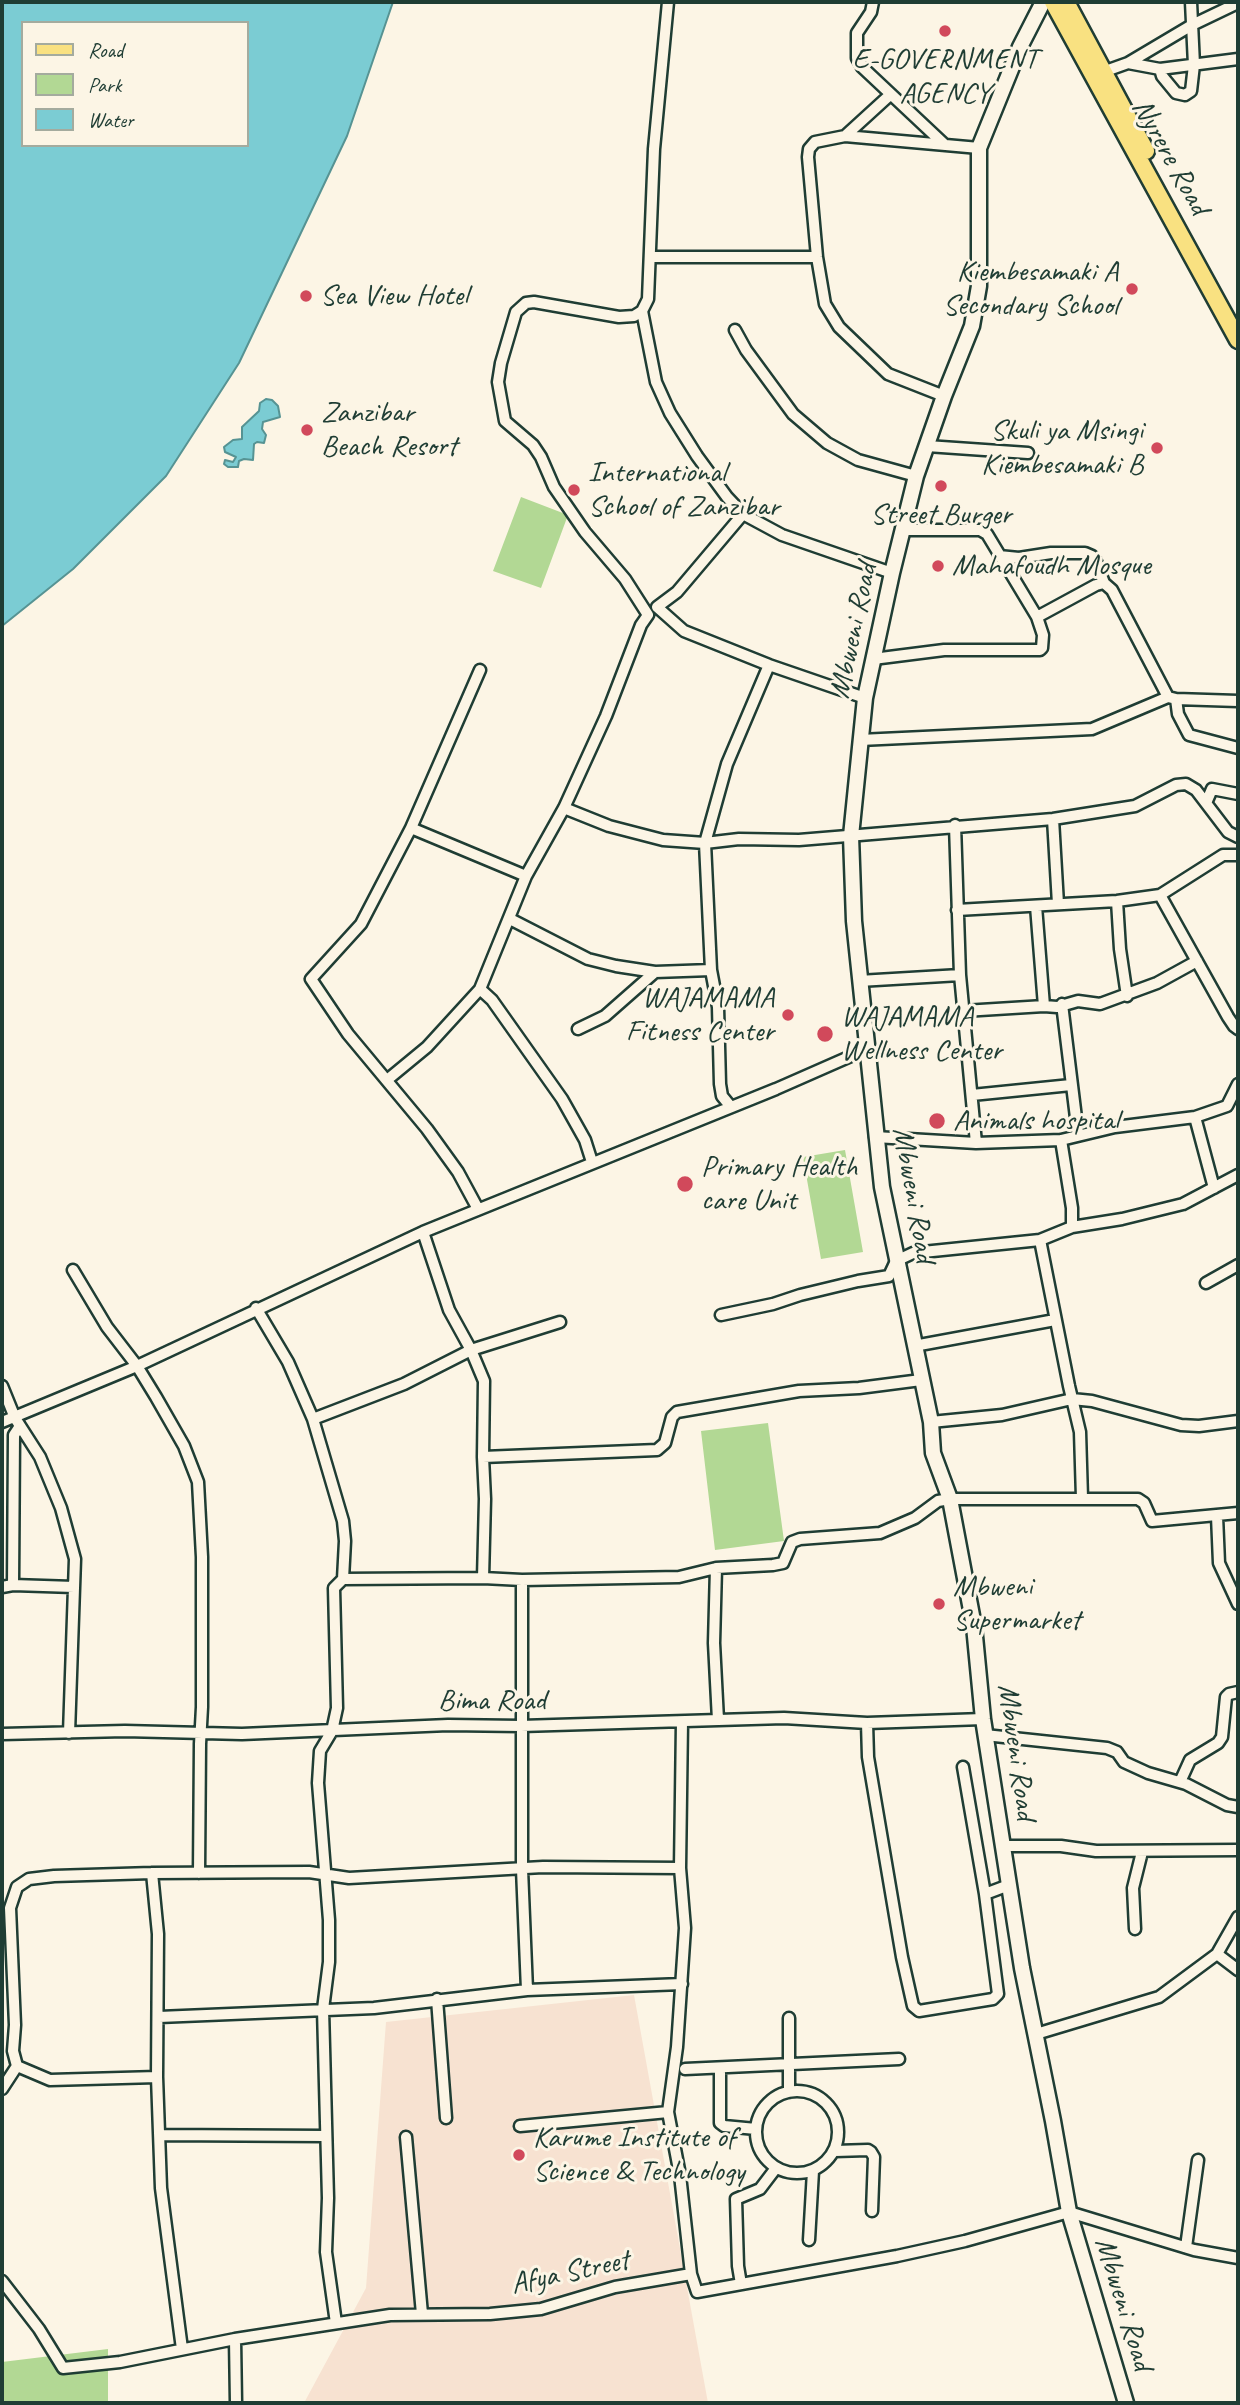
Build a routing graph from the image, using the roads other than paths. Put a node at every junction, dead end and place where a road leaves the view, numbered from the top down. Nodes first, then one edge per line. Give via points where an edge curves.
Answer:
1 (668, 2) edge
2 (873, 2) edge
3 (1043, 2) edge
4 (1053, 2) edge
5 (1066, 2) edge
6 (1191, 2) edge
7 (1238, 3) edge
8 (1192, 25) junction
9 (1238, 59) edge
10 (1128, 63) junction
11 (1194, 65) junction
12 (1160, 69) junction
13 (1098, 73) junction
14 (891, 94) junction
15 (845, 136) junction
16 (945, 145) junction
17 (979, 148) junction
18 (651, 257) junction
19 (817, 257) junction
20 (642, 311) junction
21 (1238, 318) edge
22 (735, 330) dead end
23 (1238, 340) edge
24 (944, 396) junction
25 (927, 446) junction
26 (1028, 453) dead end
27 (916, 477) junction
28 (743, 514) junction
29 (902, 530) junction
30 (999, 556) junction
31 (892, 573) junction
32 (1104, 583) junction
33 (657, 607) junction
34 (648, 615) junction
35 (1037, 617) junction
36 (873, 659) junction
37 (769, 665) junction
38 (480, 670) dead end
39 (865, 698) junction
40 (1172, 698) junction
41 (1238, 701) edge
42 (860, 740) junction
43 (1238, 748) edge
44 (1238, 794) edge
45 (1206, 803) junction
46 (564, 808) junction
47 (1053, 819) junction
48 (955, 825) junction
49 (411, 828) junction
50 (851, 836) junction
51 (1238, 837) edge
52 (705, 843) junction
53 (1238, 855) edge
54 (526, 876) junction
55 (1160, 895) junction
56 (1117, 901) junction
57 (1058, 904) junction
58 (1036, 906) junction
59 (957, 911) junction
60 (510, 919) junction
61 (1197, 961) junction
62 (711, 970) junction
63 (655, 972) junction
64 (960, 975) junction
65 (859, 981) junction
66 (480, 989) junction
67 (1127, 996) junction
68 (1062, 1004) junction
69 (1044, 1006) junction
70 (964, 1011) junction
71 (1238, 1028) edge
72 (578, 1030) dead end
73 (867, 1049) junction
74 (387, 1080) junction
75 (1238, 1084) edge
76 (1071, 1085) junction
77 (972, 1095) junction
78 (1233, 1106) edge
79 (731, 1107) junction
80 (1195, 1117) junction
81 (1078, 1134) junction
82 (875, 1137) junction
83 (1061, 1140) junction
84 (976, 1143) junction
85 (592, 1162) junction
86 (1238, 1175) edge
87 (1214, 1188) junction
88 (478, 1209) junction
89 (1072, 1227) junction
90 (423, 1232) junction
91 (1040, 1240) junction
92 (897, 1261) junction
93 (1238, 1265) edge
94 (73, 1270) dead end
95 (1206, 1283) dead end
96 (256, 1308) junction
97 (721, 1315) dead end
98 (1055, 1320) junction
99 (560, 1322) dead end
100 (914, 1346) junction
101 (471, 1350) junction
102 (137, 1366) junction
103 (921, 1380) junction
104 (2, 1386) edge
105 (1072, 1399) junction
106 (313, 1419) junction
107 (1238, 1421) edge
108 (2, 1422) edge
109 (18, 1422) junction
110 (931, 1422) junction
111 (483, 1457) junction
112 (1082, 1498) junction
113 (950, 1499) junction
114 (1238, 1513) edge
115 (1217, 1516) junction
116 (716, 1568) junction
117 (483, 1577) junction
118 (343, 1579) junction
119 (522, 1580) junction
120 (13, 1585) junction
121 (2, 1587) edge
122 (74, 1587) junction
123 (1238, 1604) edge
124 (1238, 1692) edge
125 (983, 1719) junction
126 (718, 1720) junction
127 (682, 1723) junction
128 (867, 1723) junction
129 (521, 1726) junction
130 (332, 1731) junction
131 (200, 1732) junction
132 (69, 1733) junction
133 (2, 1734) edge
134 (985, 1735) junction
135 (963, 1767) dead end
136 (1180, 1782) junction
137 (1238, 1807) edge
138 (1003, 1846) junction
139 (1238, 1850) edge
140 (1142, 1852) junction
141 (680, 1868) junction
142 (522, 1869) junction
143 (199, 1873) junction
144 (152, 1874) junction
145 (327, 1874) junction
146 (1009, 1885) junction
147 (985, 1894) junction
148 (6, 1908) edge
149 (1238, 1917) edge
150 (1135, 1929) dead end
151 (1217, 1954) junction
152 (1238, 1970) edge
153 (682, 1984) junction
154 (527, 1990) junction
155 (436, 1999) junction
156 (323, 2010) junction
157 (159, 2017) junction
158 (789, 2018) dead end
159 (1036, 2034) junction
160 (899, 2059) dead end
161 (789, 2064) junction
162 (17, 2066) junction
163 (720, 2068) junction
164 (684, 2069) dead end
165 (158, 2077) junction
166 (2, 2089) edge
167 (789, 2092) junction
168 (668, 2112) junction
169 (446, 2118) dead end
170 (520, 2126) dead end
171 (756, 2129) junction
172 (160, 2135) junction
173 (325, 2136) junction
174 (406, 2137) dead end
175 (835, 2151) junction
176 (1198, 2160) dead end
177 (776, 2168) junction
178 (813, 2171) junction
179 (872, 2211) dead end
180 (1069, 2212) junction
181 (809, 2240) dead end
182 (1186, 2247) junction
183 (1238, 2258) edge
184 (691, 2274) junction
185 (2, 2281) edge
186 (741, 2284) junction
187 (422, 2314) junction
188 (336, 2323) junction
189 (235, 2339) junction
190 (182, 2349) junction
191 (236, 2403) edge
192 (1125, 2403) edge

1 - 18 street via 654,149
2 - 14 street via 857,33 857,58
3 - 17 street, Mbweni Road
4 - 13 main road, Nyrere Road
5 - 13 main road, Nyrere Road
6 - 8 street
7 - 8 street
8 - 10 street
8 - 11 street
9 - 11 street
10 - 12 street
10 - 13 street
11 - 12 street
11 - 12 street via 1193,87 1185,95 1171,88
13 - 21 main road, Nyrere Road
13 - 23 main road, Nyrere Road
14 - 15 street
14 - 16 street
15 - 16 street
15 - 19 street via 815,142 809,149
16 - 17 street
17 - 24 street, Mbweni Road via 979,286 972,326
18 - 19 street
18 - 20 street via 648,299
19 - 24 street via 825,304 839,327 888,374
20 - 28 street via 656,382 670,413
20 - 34 street via 619,317 527,303 516,312 498,382 505,421 533,445 585,532
22 - 27 street via 793,414 827,443 858,460
24 - 25 street, Mbweni Road
25 - 26 street
25 - 27 street, Mbweni Road
27 - 29 street, Mbweni Road
28 - 31 street via 782,535
28 - 33 street via 677,592
29 - 30 street via 980,530
29 - 31 street, Mbweni Road
30 - 32 street via 1088,554 1096,559
30 - 35 street
31 - 36 street, Mbweni Road
32 - 35 street
32 - 40 street
33 - 34 street
33 - 37 street via 684,631
34 - 46 street
35 - 36 street via 1043,635 1040,650 944,650
36 - 39 street, Mbweni Road
37 - 39 street
37 - 52 street via 727,764
38 - 49 street
39 - 42 street, Mbweni Road
40 - 41 street
40 - 42 street via 1092,729
40 - 43 street via 1189,735
42 - 50 street, Mbweni Road
44 - 45 street via 1212,789
45 - 47 street via 1186,784 1176,785 1135,806
45 - 51 street via 1228,832
46 - 52 street via 663,840
46 - 54 street
47 - 48 street
47 - 57 street
48 - 50 street
48 - 59 street
49 - 54 street
49 - 74 street via 361,923 312,979 348,1034
50 - 52 street
50 - 65 street, Mbweni Road
52 - 62 street
53 - 55 street via 1223,855
54 - 60 street
55 - 56 street
55 - 61 street
56 - 57 street
56 - 67 street
57 - 58 street
58 - 59 street
58 - 69 street
59 - 64 street
60 - 63 street via 589,959
60 - 66 street
61 - 67 street
61 - 71 street
62 - 63 street
62 - 79 street via 718,1007 720,1084
63 - 72 street via 605,1016
64 - 65 street
64 - 70 street
65 - 73 street, Mbweni Road
66 - 74 street via 427,1047
66 - 85 street via 562,1099
67 - 68 street via 1100,1004
68 - 69 street
68 - 76 street
69 - 70 street
70 - 77 street
73 - 79 street
73 - 82 street, Mbweni Road
74 - 88 street via 458,1172
75 - 78 street
76 - 77 street
76 - 81 street
77 - 84 street
78 - 80 street
79 - 85 street
80 - 81 street
80 - 87 street
81 - 83 street
82 - 84 street
82 - 92 street, Mbweni Road
83 - 84 street
83 - 89 street
85 - 88 street
86 - 87 street
87 - 89 street via 1182,1205
88 - 90 street
89 - 91 street
90 - 96 street
90 - 101 street via 449,1310
91 - 92 street via 913,1253
91 - 98 street
92 - 97 street via 889,1276
92 - 100 street, Mbweni Road
93 - 95 street
94 - 102 street
96 - 102 street
96 - 106 street via 288,1362
98 - 100 street
98 - 105 street
99 - 101 street
100 - 103 street, Mbweni Road
101 - 106 street via 404,1384
101 - 111 street via 484,1381
102 - 109 street
102 - 131 street via 184,1446 198,1482
103 - 110 street, Mbweni Road
103 - 111 street via 799,1391 677,1412 665,1443 657,1450
104 - 109 street
105 - 107 street via 1181,1425
105 - 110 street via 1002,1415
105 - 112 street via 1080,1432
106 - 118 street via 343,1521
108 - 109 street
109 - 120 street via 14,1435
109 - 122 street via 40,1457 61,1508 75,1559
110 - 113 street, Mbweni Road via 933,1453
111 - 117 street
112 - 113 street
112 - 115 street via 1138,1499 1152,1521
113 - 116 street via 880,1533 792,1542 783,1563
113 - 125 street, Mbweni Road via 974,1626
114 - 115 street
115 - 123 street via 1219,1563
116 - 119 street via 679,1577
116 - 126 street
117 - 118 street
117 - 119 street
118 - 130 street via 334,1588 337,1708
119 - 129 street
120 - 121 street
120 - 122 street
122 - 132 street
124 - 136 street via 1226,1697 1222,1738 1190,1760
125 - 128 street, Bima Road
125 - 134 street, Mbweni Road
126 - 127 street, Bima Road
126 - 128 street, Bima Road
127 - 129 street, Bima Road
127 - 141 street
128 - 147 street via 868,1757 902,1957 919,2011 993,1999 998,1994
129 - 130 street, Bima Road
129 - 142 street
130 - 131 street, Bima Road
130 - 145 street via 320,1751 318,1783
131 - 132 street, Bima Road
131 - 143 street
132 - 133 street, Bima Road
134 - 136 street via 1107,1748 1124,1762
134 - 138 street, Mbweni Road
135 - 147 street
136 - 137 street
138 - 140 street
138 - 146 street, Mbweni Road
139 - 140 street
140 - 150 street via 1133,1888
141 - 142 street
141 - 153 street via 685,1928
142 - 145 street via 349,1878
142 - 154 street
143 - 144 street
143 - 145 street
144 - 148 street via 29,1879 17,1887
144 - 157 street
145 - 156 street via 329,1962
146 - 147 street
146 - 159 street, Mbweni Road
148 - 162 street
149 - 151 street
151 - 152 street
151 - 159 street via 1159,1997
153 - 154 street
153 - 168 street
154 - 155 street
155 - 156 street
155 - 169 street
156 - 157 street
156 - 173 street
157 - 165 street
158 - 161 street
159 - 180 street, Mbweni Road
160 - 161 street
161 - 163 street
161 - 167 street
162 - 165 street via 50,2080
162 - 166 street
163 - 164 street
163 - 171 street via 720,2123
165 - 172 street
167 - 171 street via 769,2102
167 - 175 street via 812,2094 831,2107 839,2129
168 - 170 street
168 - 184 street
171 - 177 street via 760,2151
172 - 173 street
172 - 190 street
173 - 188 street via 327,2259
174 - 187 street
175 - 178 street
175 - 179 street via 871,2152
176 - 182 street
177 - 178 street via 790,2173
177 - 186 street via 760,2189 736,2199
178 - 181 street
180 - 182 street
180 - 186 street via 924,2250
180 - 192 street, Mbweni Road
182 - 183 street
184 - 186 street via 697,2292
184 - 187 street, Afya Street via 615,2287 541,2309
185 - 190 street, Afya Street via 63,2368
187 - 188 street, Afya Street
188 - 189 street, Afya Street
189 - 190 street, Afya Street
189 - 191 street

